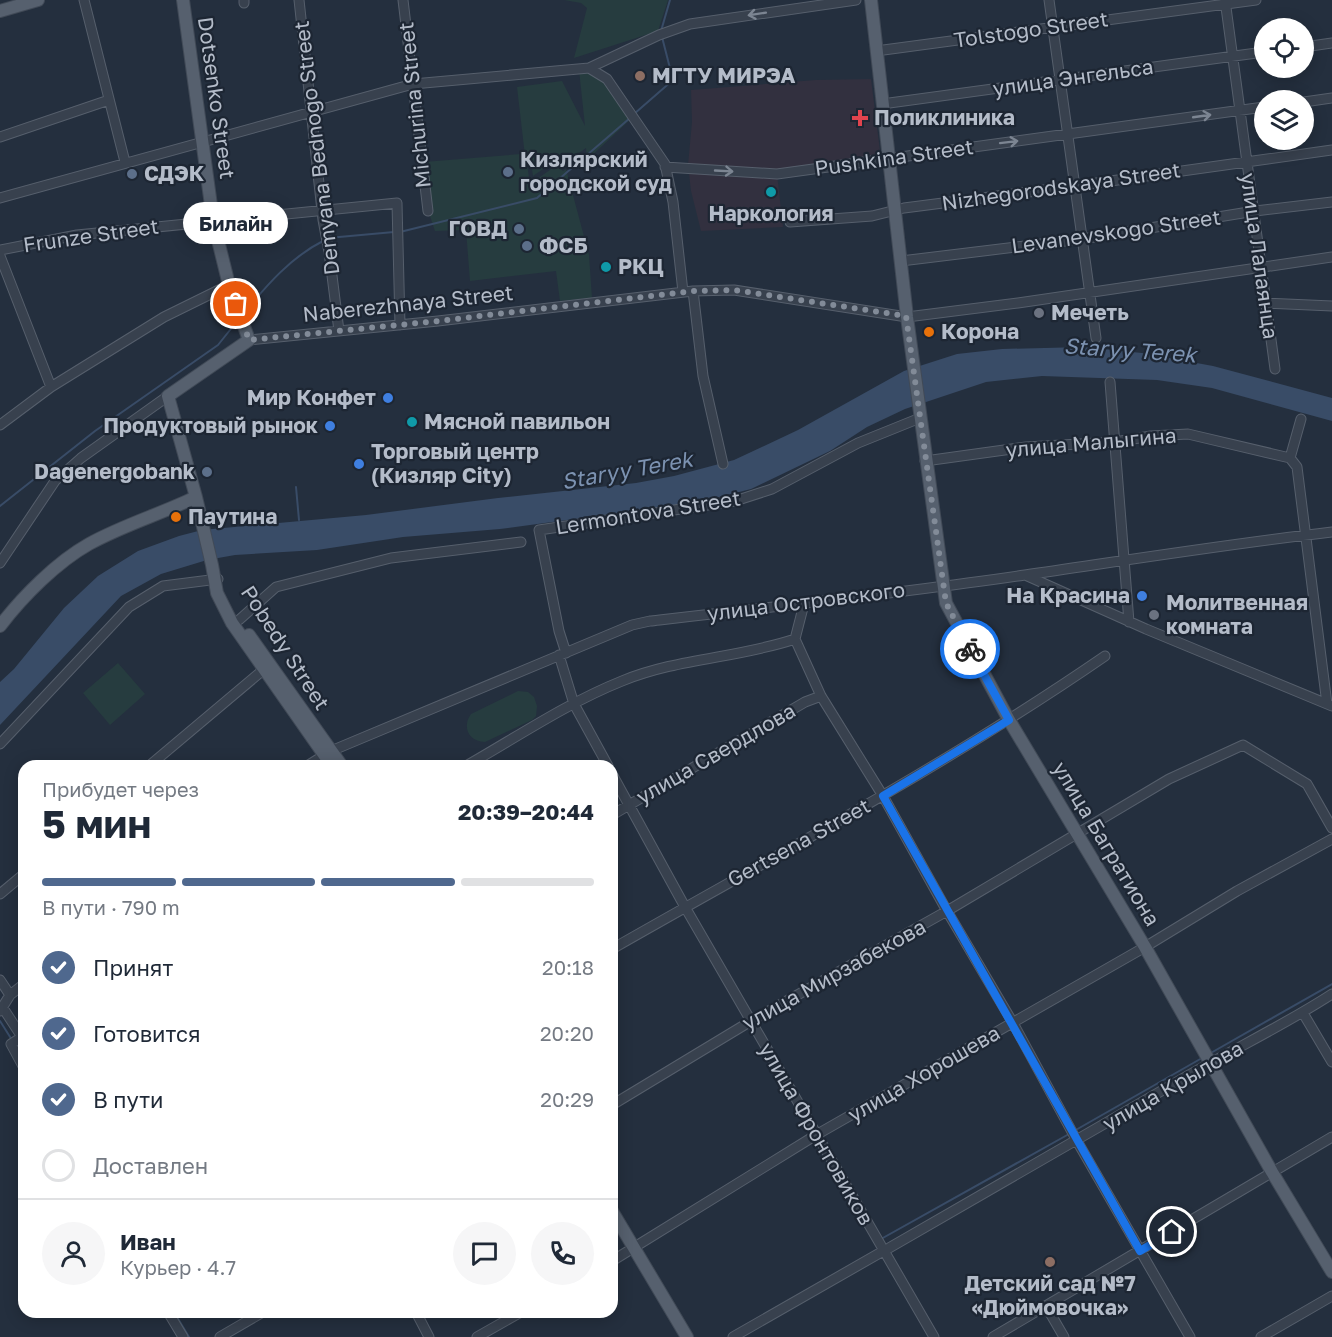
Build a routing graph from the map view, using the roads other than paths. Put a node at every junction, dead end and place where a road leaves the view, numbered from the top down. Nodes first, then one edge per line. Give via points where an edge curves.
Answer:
1 (38, 0) edge
2 (84, 0) edge
3 (183, 0) edge
4 (299, 0) edge
5 (403, 0) edge
6 (856, 0) edge
7 (871, 0) edge
8 (1049, 0) edge
9 (1257, 0) edge
10 (1226, 2) edge
11 (0, 11) edge
12 (1053, 27) junction
13 (1332, 43) edge
14 (1314, 46) edge
15 (876, 51) junction
16 (1254, 53) edge
17 (1233, 56) junction
18 (589, 68) junction
19 (1060, 80) junction
20 (413, 84) junction
21 (1332, 98) edge
22 (110, 100) junction
23 (1314, 101) edge
24 (882, 104) junction
25 (1254, 108) edge
26 (1240, 110) junction
27 (310, 111) junction
28 (1068, 135) junction
29 (0, 138) edge
30 (202, 142) junction
31 (1332, 150) edge
32 (889, 158) junction
33 (125, 162) junction
34 (1246, 162) junction
35 (665, 167) junction
36 (1075, 186) junction
37 (0, 198) edge
38 (1332, 202) edge
39 (397, 203) joint
40 (894, 210) junction
41 (322, 211) junction
42 (428, 211) dead end
43 (1255, 211) junction
44 (213, 220) junction
45 (790, 222) dead end
46 (1082, 239) junction
47 (0, 250) edge
48 (0, 256) edge
49 (1332, 256) edge
50 (901, 261) junction
51 (1261, 266) junction
52 (229, 285) junction
53 (688, 291) junction
54 (1090, 292) junction
55 (1266, 303) junction
56 (1332, 306) edge
57 (906, 316) junction
58 (399, 325) junction
59 (339, 331) junction
60 (1096, 338) dead end
61 (249, 340) junction
62 (1275, 369) dead end
63 (1110, 382) dead end
64 (51, 387) junction
65 (168, 396) junction
66 (919, 414) junction
67 (1301, 419) dead end
68 (0, 425) edge
69 (1115, 442) junction
70 (1290, 458) junction
71 (925, 461) junction
72 (723, 464) dead end
73 (196, 497) junction
74 (1332, 532) edge
75 (1305, 535) junction
76 (521, 542) dead end
77 (1125, 559) junction
78 (0, 563) edge
79 (1025, 575) junction
80 (216, 579) junction
81 (944, 585) junction
82 (804, 604) junction
83 (239, 620) junction
84 (1129, 622) junction
85 (0, 626) edge
86 (795, 639) junction
87 (562, 654) junction
88 (1105, 656) dead end
89 (266, 667) junction
90 (821, 696) junction
91 (574, 704) junction
92 (1329, 705) edge
93 (1009, 720) junction
94 (0, 744) edge
95 (327, 753) junction
96 (157, 760) edge
97 (316, 760) edge
98 (330, 760) edge
99 (335, 760) edge
100 (476, 760) edge
101 (605, 760) edge
102 (618, 785) edge
103 (883, 796) junction
104 (629, 805) junction
105 (618, 811) edge
106 (1332, 828) edge
107 (1076, 833) junction
108 (1332, 838) edge
109 (18, 879) edge
110 (0, 894) edge
111 (685, 907) junction
112 (947, 911) junction
113 (618, 946) edge
114 (1145, 947) junction
115 (0, 980) edge
116 (18, 989) edge
117 (1332, 994) edge
118 (10, 995) junction
119 (2, 1010) edge
120 (1303, 1013) junction
121 (752, 1021) junction
122 (1013, 1023) junction
123 (18, 1030) edge
124 (18, 1039) edge
125 (18, 1058) edge
126 (1211, 1062) junction
127 (1332, 1062) edge
128 (618, 1101) edge
129 (816, 1135) junction
130 (1332, 1137) edge
131 (1077, 1142) junction
132 (1272, 1172) junction
133 (618, 1222) edge
134 (634, 1248) junction
135 (886, 1250) junction
136 (1140, 1251) junction
137 (618, 1257) edge
138 (1332, 1272) edge
139 (1332, 1296) edge
140 (1046, 1306) junction
141 (172, 1318) edge
142 (253, 1318) edge
143 (419, 1318) edge
144 (510, 1318) edge
145 (183, 1337) edge
146 (220, 1337) edge
147 (429, 1337) edge
148 (477, 1337) edge
149 (686, 1337) edge
150 (733, 1337) edge
151 (934, 1337) edge
152 (993, 1337) edge
153 (1064, 1337) edge
154 (1190, 1337) edge
155 (1261, 1337) edge

1 - 11 main road
2 - 22 street
3 - 30 main road, Dotsenko Street
4 - 27 street, Demyana Bednogo Street
5 - 20 street, Michurina Street
6 -> 18 street via 690,24 659,34
7 - 15 main road
8 - 12 street
9 - 10 street, Tolstogo Street
10 - 12 street, Tolstogo Street
10 - 17 street, улица Лалаянца
12 - 15 street, Tolstogo Street
12 - 19 street
13 - 14 street
15 - 24 main road
16 - 17 street, улица Энгельса
17 - 19 street, улица Энгельса
17 - 26 street, улица Лалаянца
18 - 20 street
18 - 35 street via 607,79
19 - 24 street, улица Энгельса
19 - 28 street
20 - 27 street
20 - 42 street, Michurina Street
21 - 23 street
22 - 29 street
22 - 33 street
24 - 32 main road
25 - 26 street, Pushkina Street
28 -> 26 street, Pushkina Street
26 - 34 street, улица Лалаянца
27 - 30 street
27 - 41 street, Demyana Bednogo Street
32 -> 28 street, Pushkina Street
28 - 36 street
30 - 33 street
30 - 44 main road, Dotsenko Street
31 - 34 street, Nizhegorodskaya Street
35 -> 32 street, Pushkina Street via 777,174
32 - 40 main road
33 - 37 street
34 - 36 street, Nizhegorodskaya Street
34 - 43 street, улица Лалаянца
35 - 53 street
36 - 40 street, Nizhegorodskaya Street
36 - 46 street
38 - 43 street, Levanevskogo Street
39 - 41 street, Frunze Street
39 - 58 street, Michurina Street
40 - 45 street, Nizhegorodskaya Street via 872,216
40 - 50 main road
41 - 44 street, Frunze Street
41 - 59 street, Demyana Bednogo Street
43 - 46 street, Levanevskogo Street
43 - 51 street, улица Лалаянца
44 - 47 street, Frunze Street via 77,235
44 - 52 main road, Dotsenko Street
46 - 50 street, Levanevskogo Street
46 - 54 street
48 - 64 street
49 - 51 street, Naberezhnaya Street
50 - 57 main road
51 - 54 street, Naberezhnaya Street
51 - 55 street, улица Лалаянца
52 - 61 main road, Dotsenko Street
52 - 64 street via 164,317
53 - 57 street, Naberezhnaya Street via 734,290
53 - 58 street, Naberezhnaya Street
53 - 72 street
54 - 57 street, Naberezhnaya Street
54 - 60 street
55 - 56 street
55 - 62 street, улица Лалаянца
57 - 66 main road, улица Багратиона
58 - 59 street, Naberezhnaya Street
59 - 61 street, Naberezhnaya Street
61 - 65 main road, Naberezhnaya Street
63 - 69 street
64 - 68 street
65 - 73 main road, Pobedy Street
65 - 78 street, Naberezhnaya Street via 55,481
66 - 71 main road, улица Багратиона
66 - 87 street, Lermontova Street via 772,489 735,501 538,530
67 - 70 street
69 - 70 street, улица Малыгина via 1188,434
69 - 71 street, улица Малыгина via 1026,447
69 - 77 street
70 - 75 street via 1297,467
71 - 81 main road, улица Багратиона
73 - 80 main road, Pobedy Street
73 - 85 main road via 90,544 63,561
74 - 75 street, улица Островского
75 - 77 street, улица Островского
75 - 92 street
76 - 83 street via 391,558 276,587
77 - 79 street, улица Островского
77 - 84 street
79 - 81 street, улица Островского
79 - 84 street
80 - 83 main road, Pobedy Street
80 - 89 main road, Pobedy Street via 217,593 232,623
80 - 94 street via 163,586 129,607
81 - 82 street, улица Островского
81 - 93 main road, улица Багратиона via 946,603
82 - 86 street
82 - 87 street, улица Островского via 650,621
83 - 89 main road, Pobedy Street
84 - 92 street
86 - 90 street
86 - 91 street, улица Островского via 680,663 623,681
87 - 91 street
87 - 95 street, улица Островского
88 - 93 street, Gertsena Street
89 - 95 main road, Pobedy Street
89 - 96 street
90 - 103 street
90 - 104 street, улица Свердлова
91 - 100 street, улица Островского
91 - 101 street
93 - 103 street, Gertsena Street
93 - 107 main road, улица Багратиона
95 - 97 street, улица Островского
95 - 98 main road, Pobedy Street
95 - 99 main road, Pobedy Street
102 - 104 street, улица Фронтовиков
103 - 111 street, Gertsena Street
103 - 112 street
104 - 105 street, улица Свердлова
104 - 111 street, улица Фронтовиков
106 - 107 street, улица Мирзабекова via 1307,784 1243,745 1169,779
107 - 112 street, улица Мирзабекова
107 - 114 main road, улица Багратиона
108 - 114 street, улица Хорошева
109 - 110 street
111 - 113 street, Gertsena Street
111 - 121 street, улица Фронтовиков
112 - 121 street, улица Мирзабекова
112 - 122 street
114 - 122 street, улица Хорошева
114 - 126 main road, улица Багратиона
115 - 118 street
116 - 118 street
117 - 120 street, улица Крылова
118 - 119 street
119 - 123 street
120 - 126 street, улица Крылова
120 - 127 street
121 - 128 street, улица Мирзабекова
121 - 129 street, улица Фронтовиков
122 - 129 street, улица Хорошева
122 - 131 street
124 - 125 street via 10,1044
126 - 131 street, улица Крылова
126 - 132 main road, улица Багратиона
129 - 134 street, улица Хорошева
129 - 135 street, улица Фронтовиков
130 - 132 street
131 - 135 street, улица Крылова
131 - 136 street
132 - 136 street
132 - 138 main road, улица Багратиона
133 - 134 main road
134 - 137 street, улица Хорошева
134 - 149 main road
135 - 150 street, улица Крылова
135 - 151 street, улица Фронтовиков
136 - 140 street
136 - 154 street
139 - 155 street
140 - 152 street
140 - 153 street
141 - 145 street
142 - 146 street
143 - 147 street
144 - 148 street

